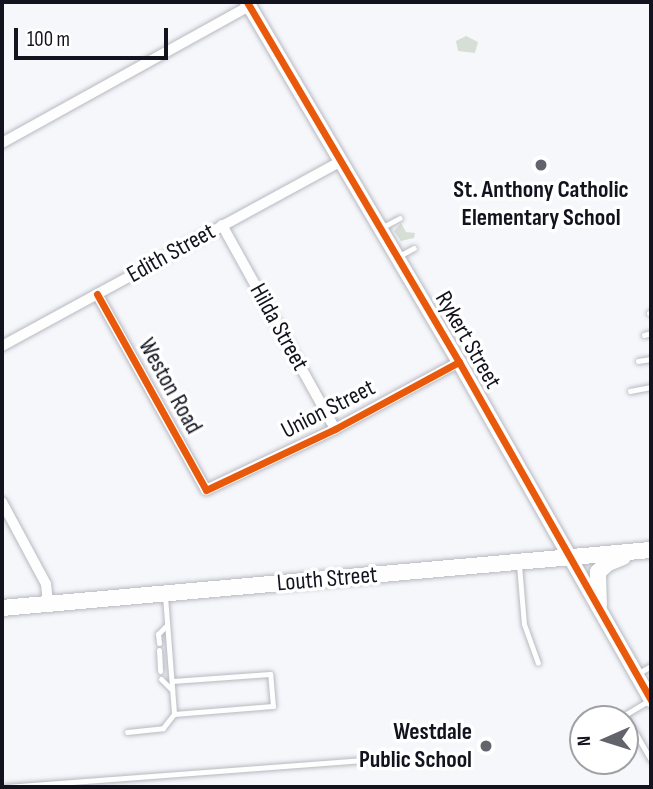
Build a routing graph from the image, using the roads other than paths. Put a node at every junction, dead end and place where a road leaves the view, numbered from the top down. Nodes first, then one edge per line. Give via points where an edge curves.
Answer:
1 (248, 4) edge
2 (2, 143) edge
3 (341, 161) junction
4 (400, 218) dead end
5 (222, 225) junction
6 (380, 228) junction
7 (414, 248) dead end
8 (397, 257) junction
9 (97, 294) junction
10 (2, 346) edge
11 (651, 359) edge
12 (638, 361) dead end
13 (459, 362) junction
14 (651, 387) edge
15 (630, 391) dead end
16 (335, 429) junction
17 (213, 487) joint
18 (2, 502) edge
19 (649, 550) edge
20 (570, 557) junction
21 (519, 562) junction
22 (164, 593) junction
23 (48, 604) junction
24 (599, 605) junction
25 (2, 608) edge
26 (167, 625) junction
27 (538, 663) dead end
28 (651, 666) edge
29 (160, 671) dead end
30 (637, 674) junction
31 (161, 679) dead end
32 (172, 681) junction
33 (172, 690) junction
34 (651, 699) edge
35 (174, 715) junction
36 (127, 732) dead end
37 (368, 760) dead end
38 (651, 760) edge
39 (123, 778) junction
40 (5, 787) edge
41 (123, 787) edge

1 - 2 street
1 - 3 street, Rykert Street
3 - 5 street, Edith Street
3 - 6 street, Rykert Street
4 - 6 lane
5 - 9 street, Edith Street
5 - 16 street, Hilda Street
6 - 8 street, Rykert Street
7 - 8 lane
8 - 13 street, Rykert Street
9 - 10 street, Edith Street
9 - 17 street, Weston Road via 206,490
11 - 12 lane
13 - 16 street, Union Street
13 - 20 street, Rykert Street
14 - 15 lane
16 - 17 street, Union Street
18 - 23 street via 46,584
19 - 20 main road, Louth Street
19 - 24 main road via 600,568 596,585
20 - 21 main road, Louth Street
20 - 24 street, Rykert Street
21 - 22 main road, Louth Street
21 - 27 lane via 524,624
22 - 23 main road, Louth Street
22 - 26 lane
23 - 25 main road, Louth Street
24 - 30 street, Rykert Street
26 - 29 lane via 158,634
26 - 32 lane
28 - 30 lane
30 - 34 street, Rykert Street
31 - 33 lane
32 - 33 lane
32 - 35 lane via 270,674 273,706
33 - 35 lane
34 - 38 lane via 625,715
35 - 36 lane via 163,727
37 - 39 lane
39 - 40 lane
39 - 41 lane

